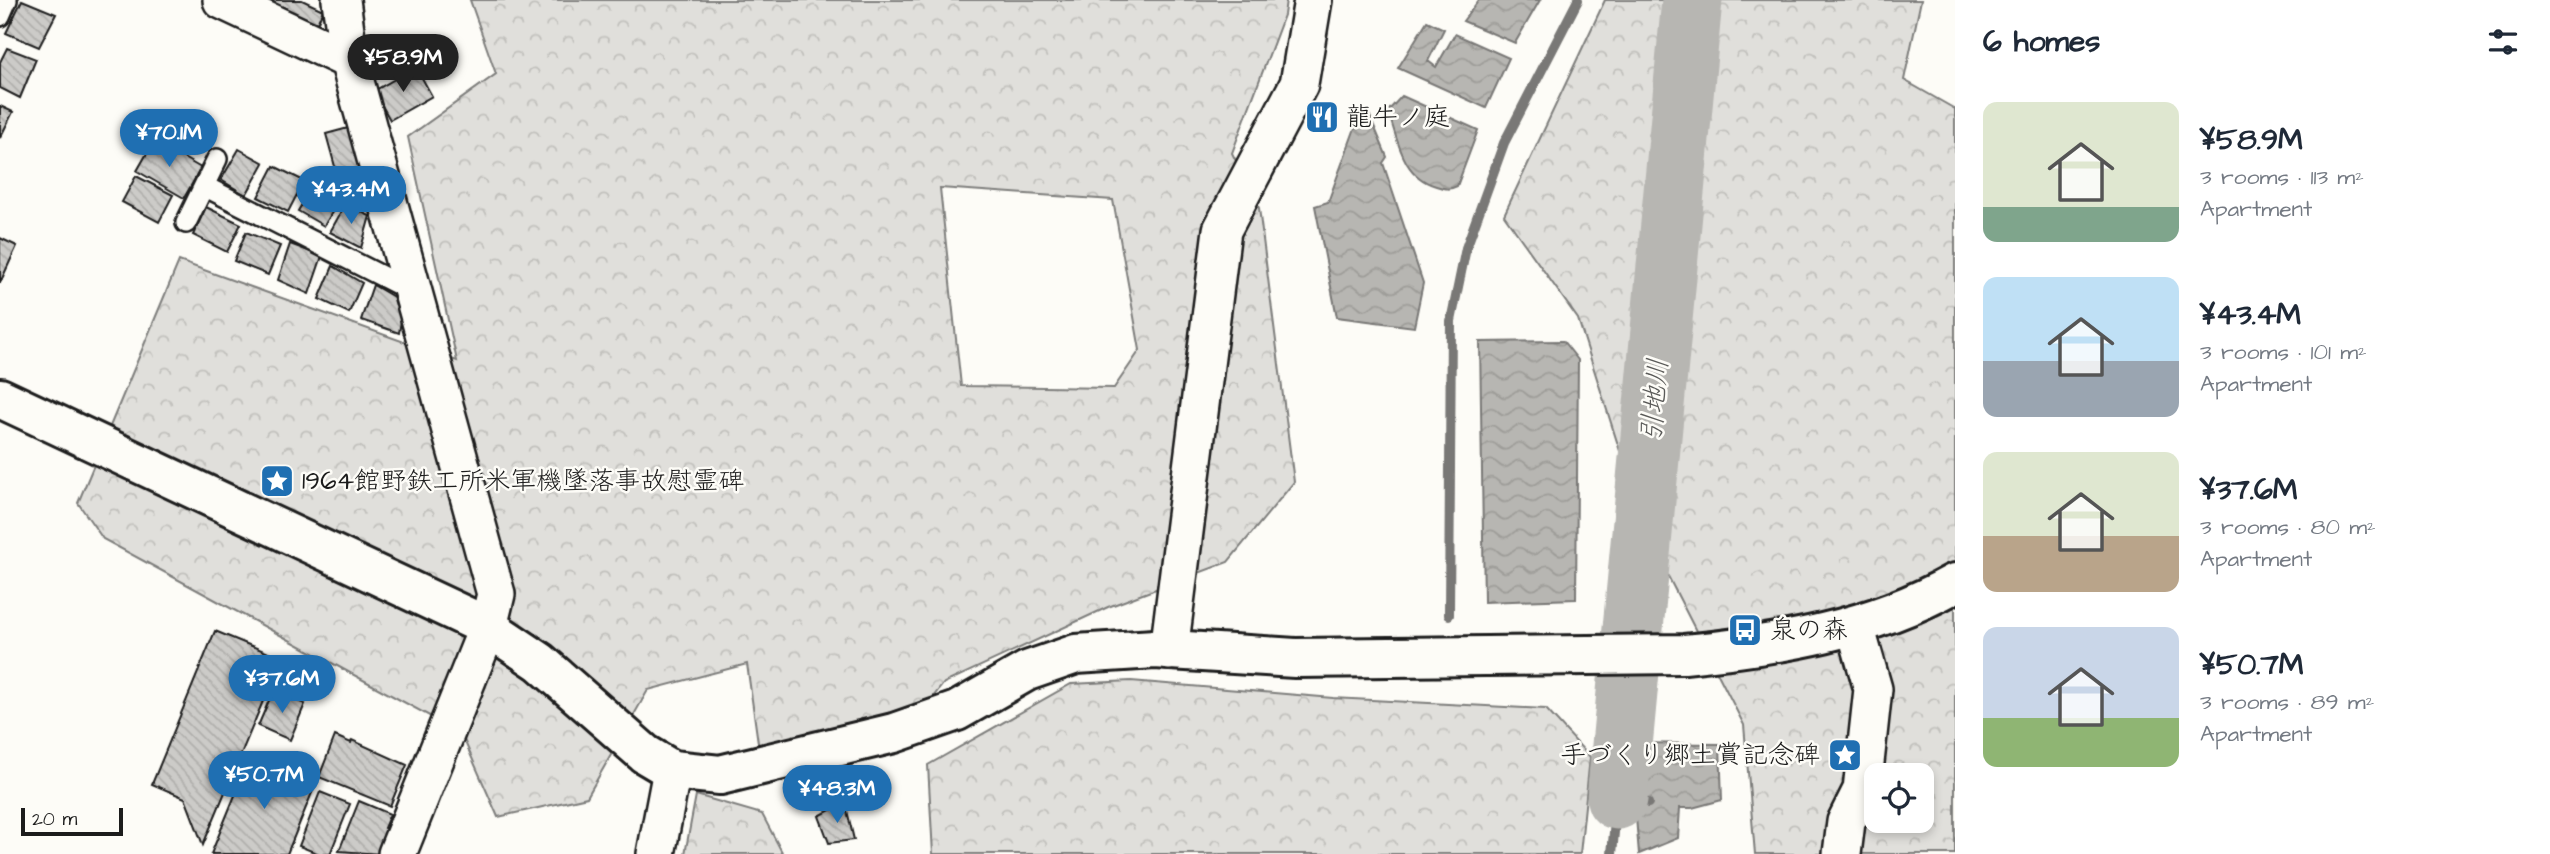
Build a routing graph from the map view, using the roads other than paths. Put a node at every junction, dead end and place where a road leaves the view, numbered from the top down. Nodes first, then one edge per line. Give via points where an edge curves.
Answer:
1 (7, 0) edge
2 (222, 0) edge
3 (341, 0) edge
4 (1313, 0) edge
5 (0, 16) edge
6 (349, 60) junction
7 (217, 159) dead end
8 (204, 186) junction
9 (186, 223) dead end
10 (414, 293) junction
11 (0, 398) edge
12 (1955, 583) edge
13 (488, 626) junction
14 (1855, 626) junction
15 (1169, 651) junction
16 (672, 770) junction
17 (397, 854) edge
18 (656, 854) edge
19 (1842, 854) edge

1 - 5 lane
2 - 6 street
3 - 6 street
4 - 15 street via 1298,84 1222,230
6 - 10 street
7 - 8 lane
8 - 9 lane
8 - 10 lane
10 - 13 street via 496,594
11 - 13 street
12 - 14 street via 1916,604
13 - 16 street via 540,662 645,754
13 - 17 street
14 - 15 street via 1748,648 1660,654 1295,658
14 - 19 street via 1873,689 1862,790 1846,822
15 - 16 street via 1076,654 1027,671 957,711 894,733 720,775
16 - 18 street

